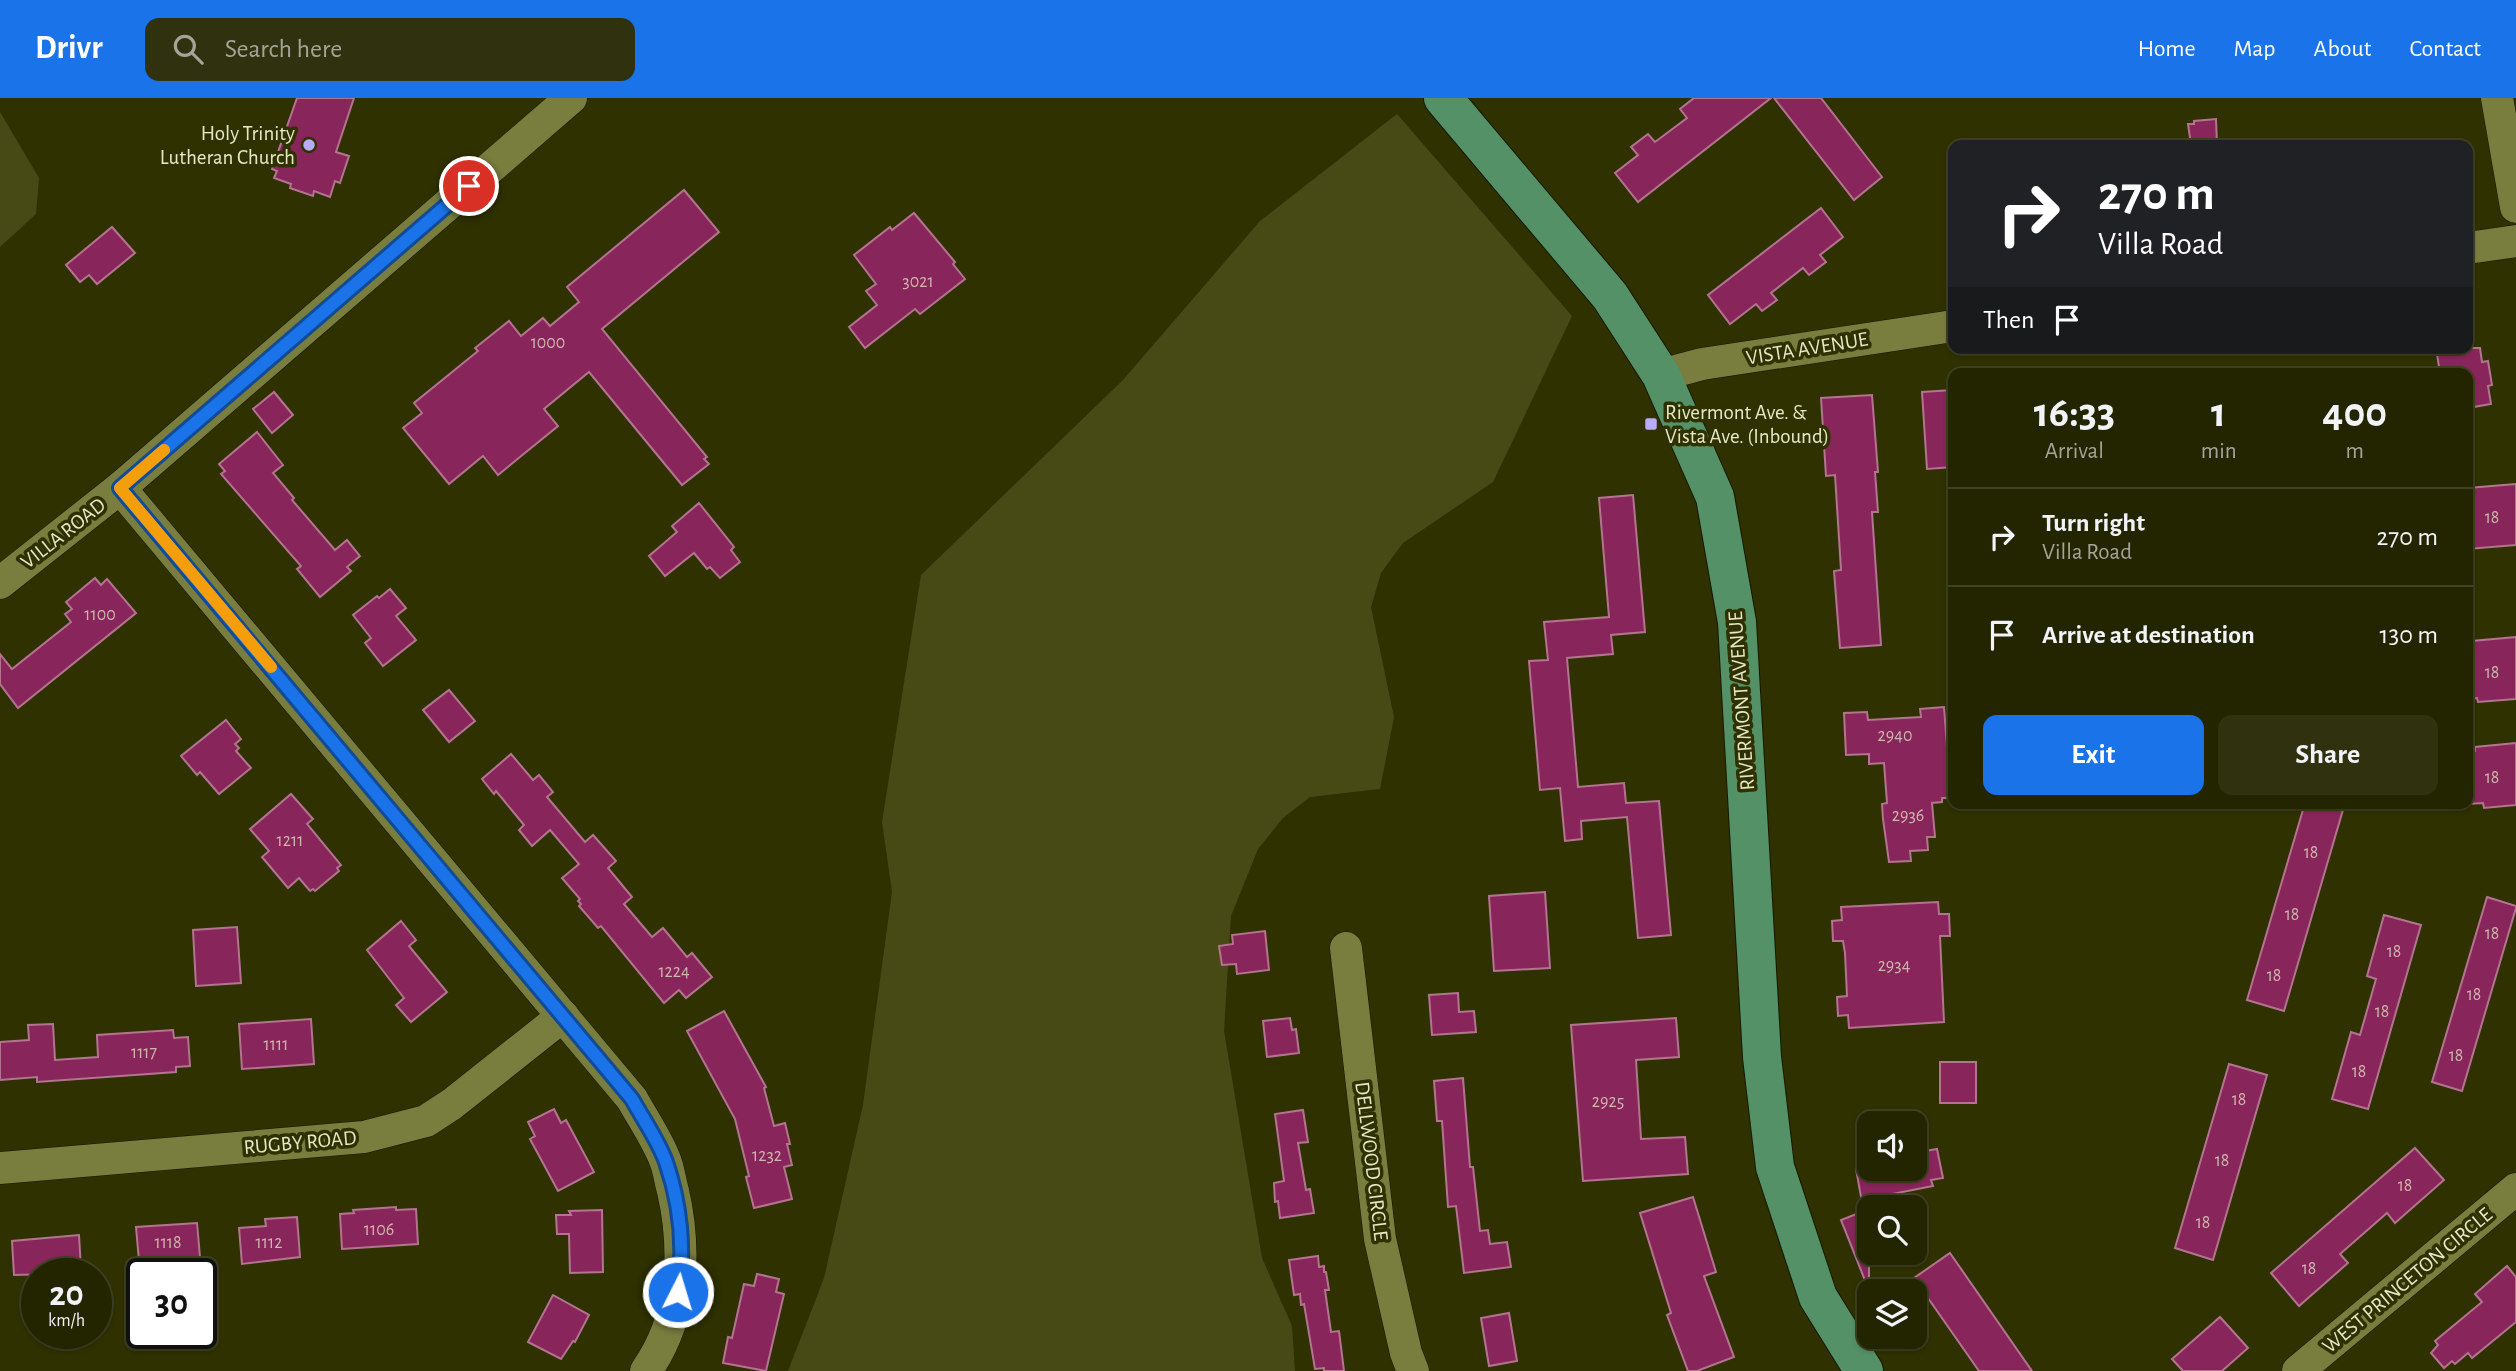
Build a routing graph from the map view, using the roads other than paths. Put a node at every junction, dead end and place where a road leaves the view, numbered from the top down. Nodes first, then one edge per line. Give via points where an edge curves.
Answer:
1 (571, 98) edge
2 (1443, 98) edge
3 (2497, 98) edge
4 (2516, 207) edge
5 (2516, 241) edge
6 (2473, 247) edge
7 (1948, 327) edge
8 (1661, 375) junction
9 (120, 488) junction
10 (0, 583) edge
11 (1346, 948) dead end
12 (563, 1016) junction
13 (0, 1168) edge
14 (2510, 1207) edge
15 (646, 1371) edge
16 (1413, 1371) edge
17 (1864, 1371) edge
18 (2298, 1371) edge

1 - 9 street, VILLA ROAD
2 - 8 main road, RIVERMONT AVENUE via 1610,296
3 - 4 street
5 - 6 street
7 - 8 street, VISTA AVENUE via 1702,364
8 - 17 main road, RIVERMONT AVENUE via 1715,497 1737,622 1762,1057 1775,1167 1818,1297
9 - 10 street, VILLA ROAD
9 - 12 street
11 - 16 street, DELLWOOD CIRCLE via 1380,1239
12 - 13 street, RUGBY ROAD via 452,1104 408,1127 364,1137
12 - 15 street via 632,1099 666,1161 681,1225 681,1273 674,1311
14 - 18 street, WEST PRINCETON CIRCLE

